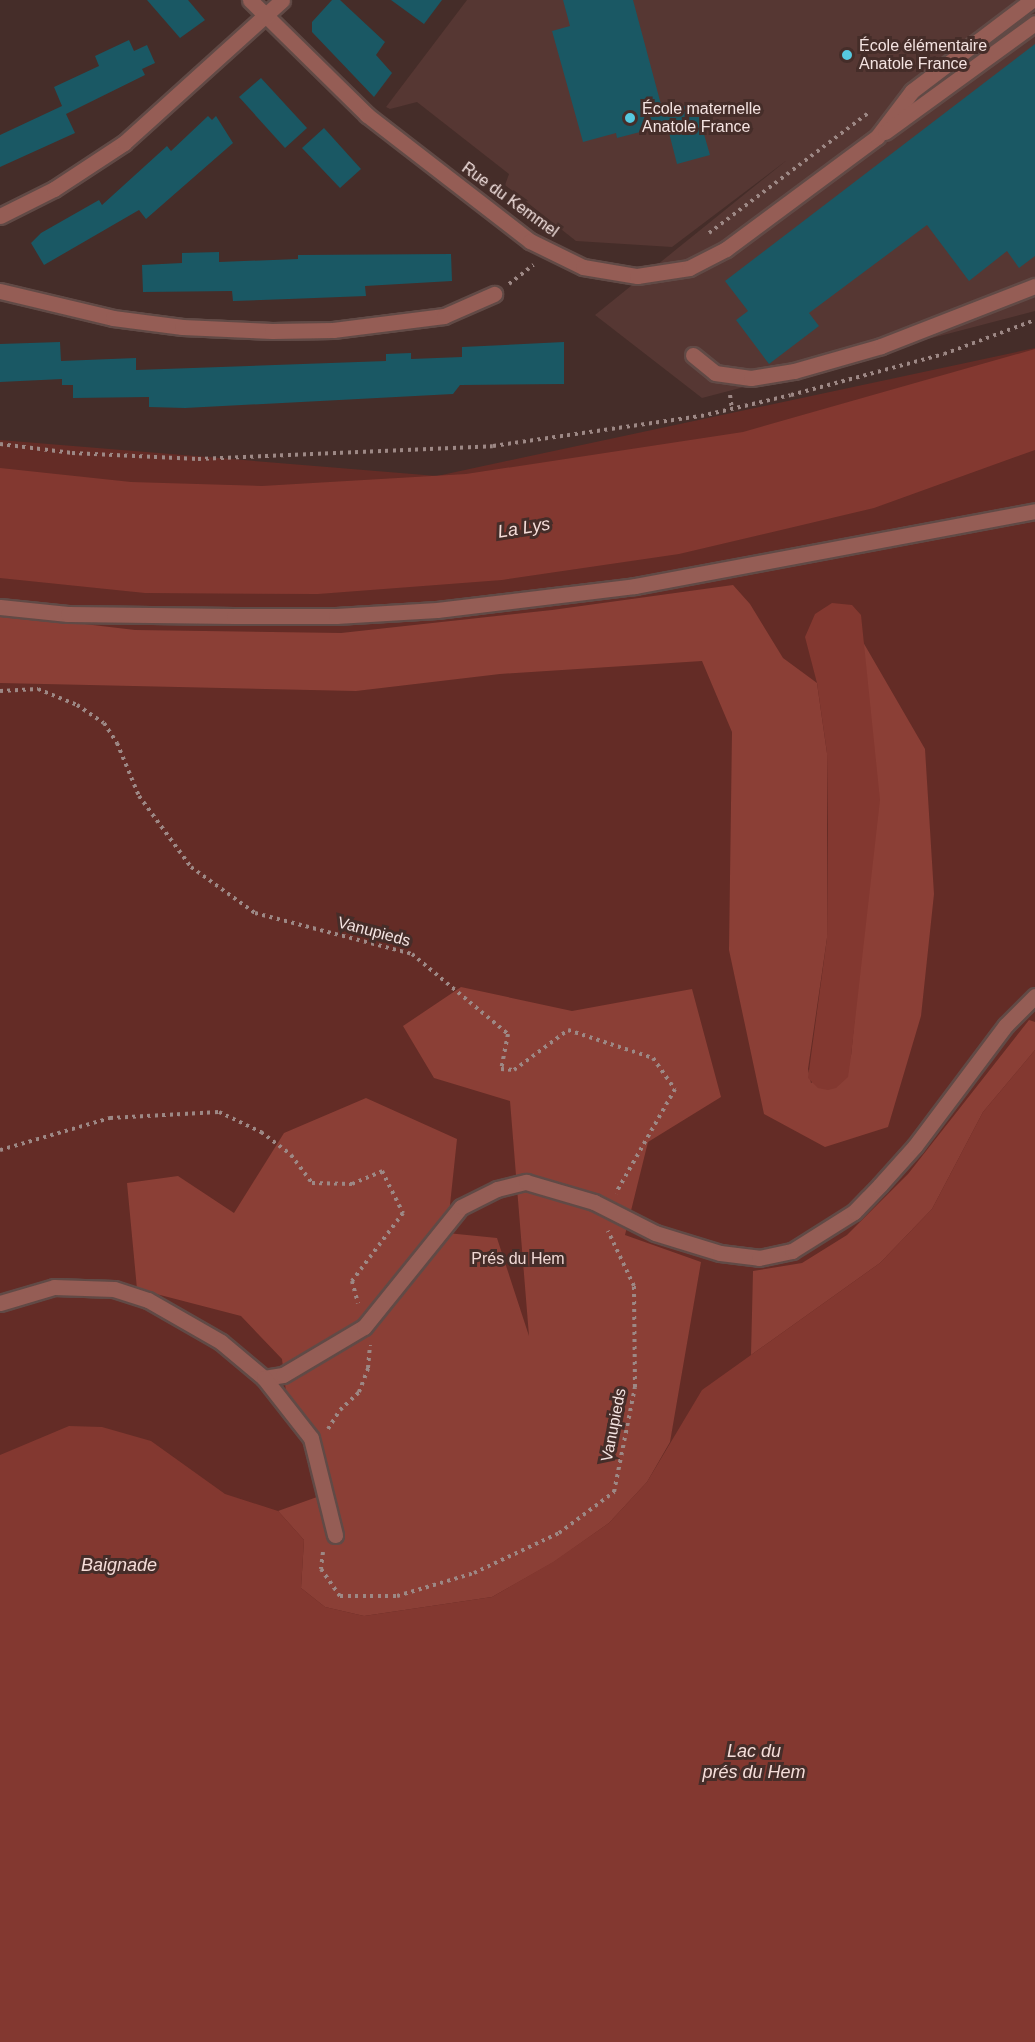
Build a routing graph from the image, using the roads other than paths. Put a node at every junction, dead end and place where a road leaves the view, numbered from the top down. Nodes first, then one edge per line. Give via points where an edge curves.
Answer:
1 (250, 0) edge
2 (282, 0) edge
3 (1032, 0) edge
4 (265, 17) junction
5 (1035, 23) edge
6 (877, 137) junction
7 (0, 216) edge
8 (1035, 286) edge
9 (0, 291) edge
10 (494, 294) road end
11 (693, 355) dead end
12 (1035, 511) edge
13 (0, 607) edge
14 (1035, 996) edge
15 (0, 1303) edge
16 (264, 1378) junction
17 (335, 1535) dead end

1 - 4 street, Rue du Kemmel
2 - 4 street
3 - 6 street, Rue du Kemmel via 912,91
4 - 6 street, Rue du Kemmel via 367,115 546,250 583,267 618,275 647,276 698,265 741,239
4 - 7 street via 124,143 63,184
5 - 6 street, Rue du Kemmel via 907,120
8 - 11 street via 891,342 794,371 751,378 726,375 715,373
9 - 10 street via 113,318 182,327 272,331 333,330 444,316
12 - 13 street via 658,582 437,610 336,616 68,615
14 - 16 street via 1006,1025 915,1146 880,1185 854,1212 792,1251 759,1258 720,1253 655,1233 554,1188 526,1182 462,1206 364,1327 283,1375
15 - 16 street via 54,1287 114,1289 148,1300 221,1342
16 - 17 street via 311,1437

